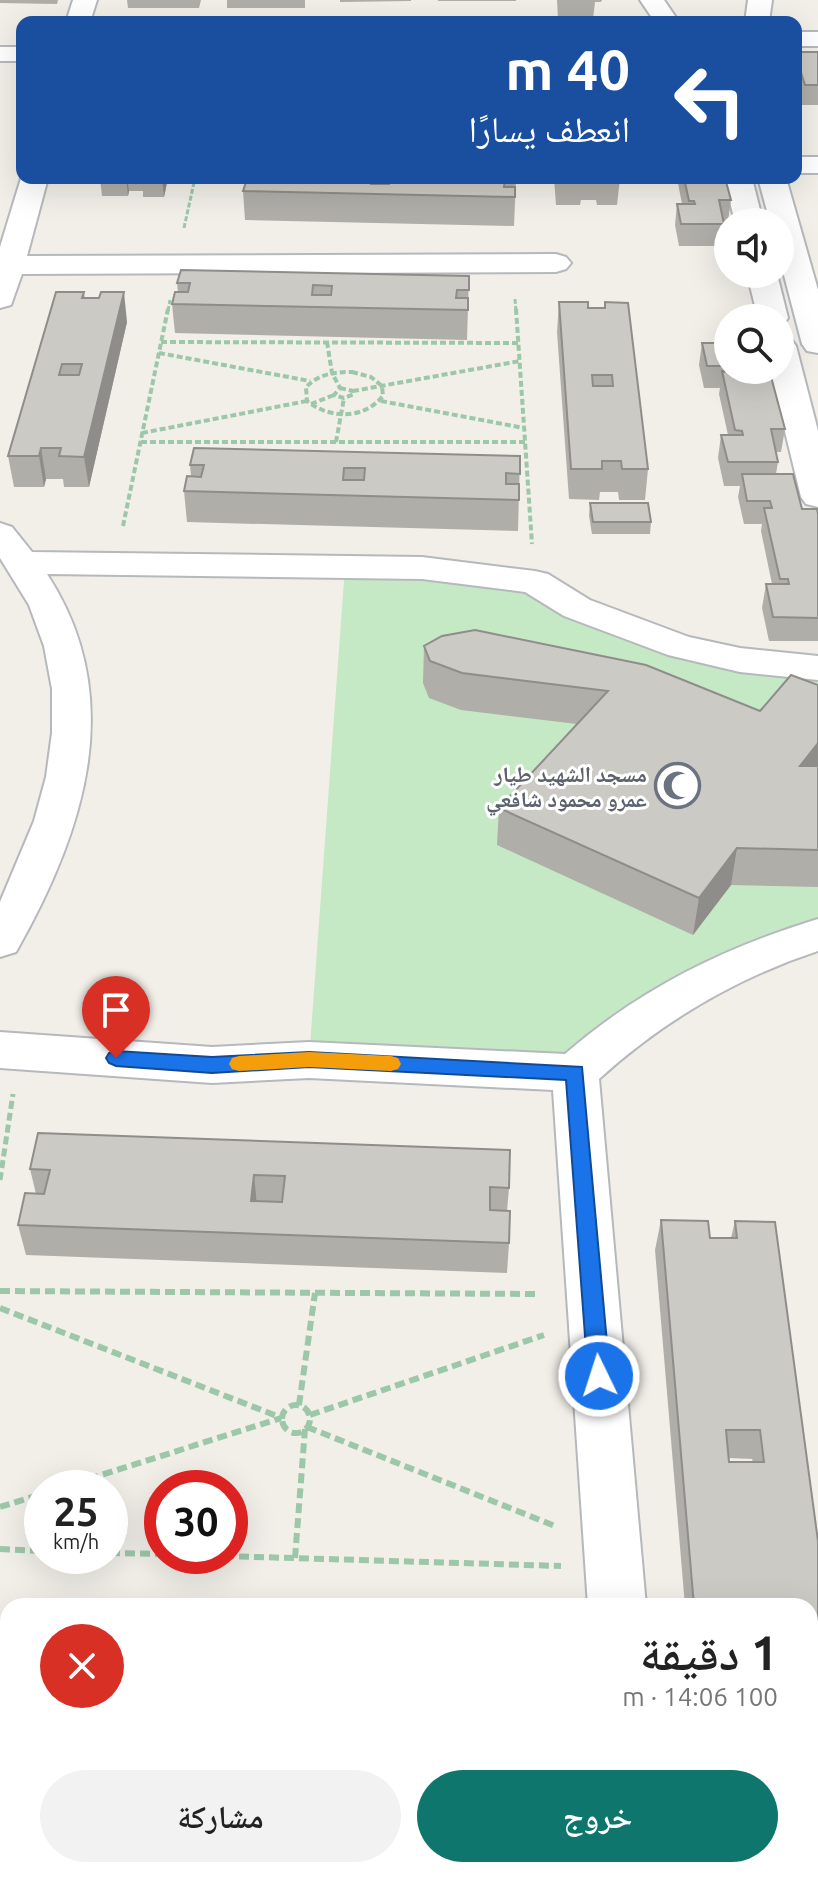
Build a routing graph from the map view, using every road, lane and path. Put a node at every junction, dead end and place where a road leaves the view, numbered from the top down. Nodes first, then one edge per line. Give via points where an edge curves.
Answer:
1 (32, 184) edge
2 (194, 184) edge
3 (740, 184) edge
4 (774, 184) edge
5 (746, 208) edge
6 (513, 263) junction
7 (556, 263) dead end
8 (177, 264) junction
9 (9, 265) junction
10 (0, 299) edge
11 (161, 342) junction
12 (327, 342) junction
13 (518, 343) junction
14 (818, 344) edge
15 (159, 353) junction
16 (520, 361) junction
17 (332, 373) junction
18 (311, 381) junction
19 (790, 384) edge
20 (382, 386) junction
21 (340, 388) junction
22 (353, 391) junction
23 (334, 395) junction
24 (344, 398) junction
25 (381, 401) junction
26 (308, 402) junction
27 (343, 414) junction
28 (524, 428) junction
29 (142, 433) junction
30 (141, 442) junction
31 (336, 442) junction
32 (525, 442) junction
33 (818, 497) edge
34 (12, 548) edge
35 (115, 564) junction
36 (535, 582) junction
37 (818, 668) edge
38 (818, 935) edge
39 (0, 941) edge
40 (10, 1051) edge
41 (575, 1073) junction
42 (0, 1180) edge
43 (0, 1291) edge
44 (315, 1293) junction
45 (593, 1306) junction
46 (0, 1308) edge
47 (299, 1405) junction
48 (310, 1415) junction
49 (282, 1418) junction
50 (306, 1428) junction
51 (117, 1470) edge
52 (24, 1500) edge
53 (0, 1507) edge
54 (0, 1549) edge
55 (24, 1550) edge
56 (248, 1557) edge
57 (295, 1558) junction
58 (614, 1574) edge

1 - 9 street
2 - 8 path
3 - 5 street
4 - 14 street
6 - 7 street
6 - 8 street
6 - 13 path
8 - 9 street
8 - 11 path
9 - 10 street
11 - 12 path
11 - 15 path
12 - 13 path
12 - 17 path
13 - 16 path
15 - 18 path
15 - 29 path
16 - 20 path
16 - 28 path
17 - 18 path
17 - 20 path via 362,374
17 - 21 path
18 - 26 path via 306,387
19 - 33 street
20 - 22 path
20 - 25 path
21 - 22 path
21 - 23 path
22 - 24 path
23 - 24 path
23 - 26 path
24 - 27 path
25 - 27 path via 366,411
25 - 28 path
26 - 27 path
26 - 29 path
27 - 31 path
28 - 32 path
29 - 30 path
30 - 31 path
30 - 35 path
31 - 32 path
32 - 36 path
34 - 35 street
34 - 39 street via 49,608 65,658 72,713 68,772 52,836
35 - 36 street via 422,568
36 - 37 street via 577,608 681,647
38 - 41 street via 738,962 688,986 610,1040
40 - 41 street via 212,1065 309,1060
40 - 42 path
41 - 45 street
43 - 44 path
44 - 45 path
44 - 47 path
45 - 48 path
45 - 58 street
46 - 49 path
47 - 48 path
47 - 49 path via 284,1410
48 - 50 path
49 - 50 path via 289,1431
49 - 51 path
50 - 57 path
50 - 58 path
52 - 53 path
54 - 55 path
56 - 57 path
57 - 58 path

